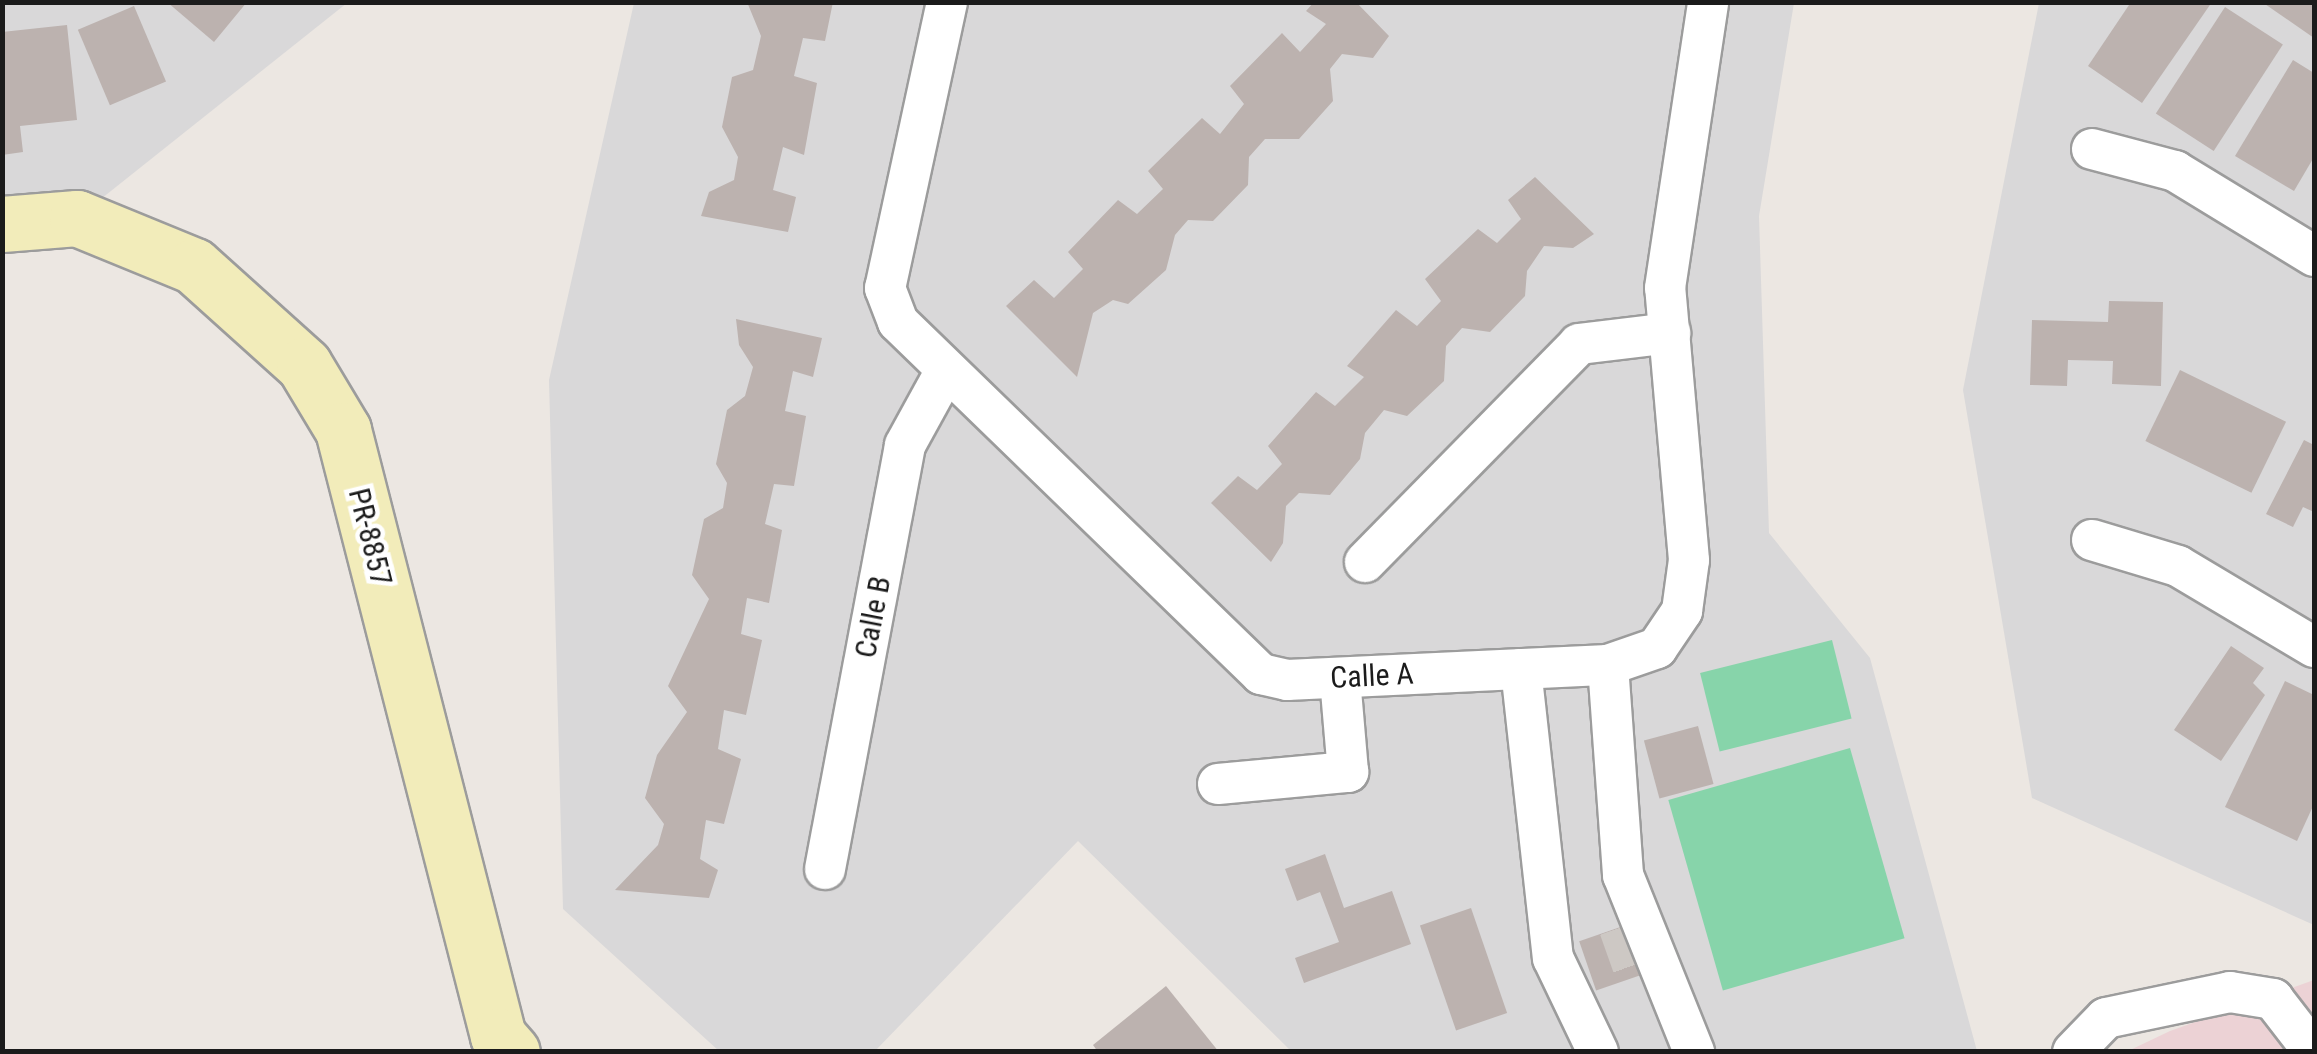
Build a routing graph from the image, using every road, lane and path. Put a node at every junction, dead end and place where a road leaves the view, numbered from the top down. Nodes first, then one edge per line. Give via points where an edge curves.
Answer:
1 (947, 2) edge
2 (1708, 2) edge
3 (2092, 149) dead end
4 (2, 224) edge
5 (2314, 256) edge
6 (1670, 333) junction
7 (944, 374) junction
8 (2092, 540) dead end
9 (1365, 562) dead end
10 (2314, 647) edge
11 (1608, 665) junction
12 (1521, 669) junction
13 (1340, 678) junction
14 (1218, 784) dead end
15 (825, 870) dead end
16 (1623, 875) junction
17 (1553, 923) junction
18 (1619, 928) tunnel mouth
19 (1636, 976) tunnel mouth
20 (1672, 1009) junction
21 (2117, 1035) edge
22 (512, 1052) edge
23 (1598, 1052) edge
24 (1612, 1052) edge
25 (1694, 1052) edge
26 (2073, 1052) edge
27 (2314, 1052) edge

1 - 7 street, Calle A via 885,288 898,322
2 - 6 street, Calle A via 1665,288
3 - 5 street via 2175,171
4 - 22 street, PR-8857 via 76,218 194,266 304,365 342,430 498,1036
6 - 9 street via 1579,344
6 - 11 street, Calle A via 1689,560 1682,611 1657,648
7 - 13 street, Calle A via 1261,674
7 - 15 street, Calle B via 906,445
8 - 10 street via 2178,566
11 - 12 street, Calle A
11 - 16 street
12 - 13 street, Calle A
12 - 17 street
13 - 14 street via 1348,772
16 - 18 street
16 - 20 street
17 - 23 street via 1552,958
17 - 24 street via 1575,946
19 - 20 street via 1649,1001
20 - 25 street
21 - 26 street
21 - 27 street via 2244,994 2273,999

